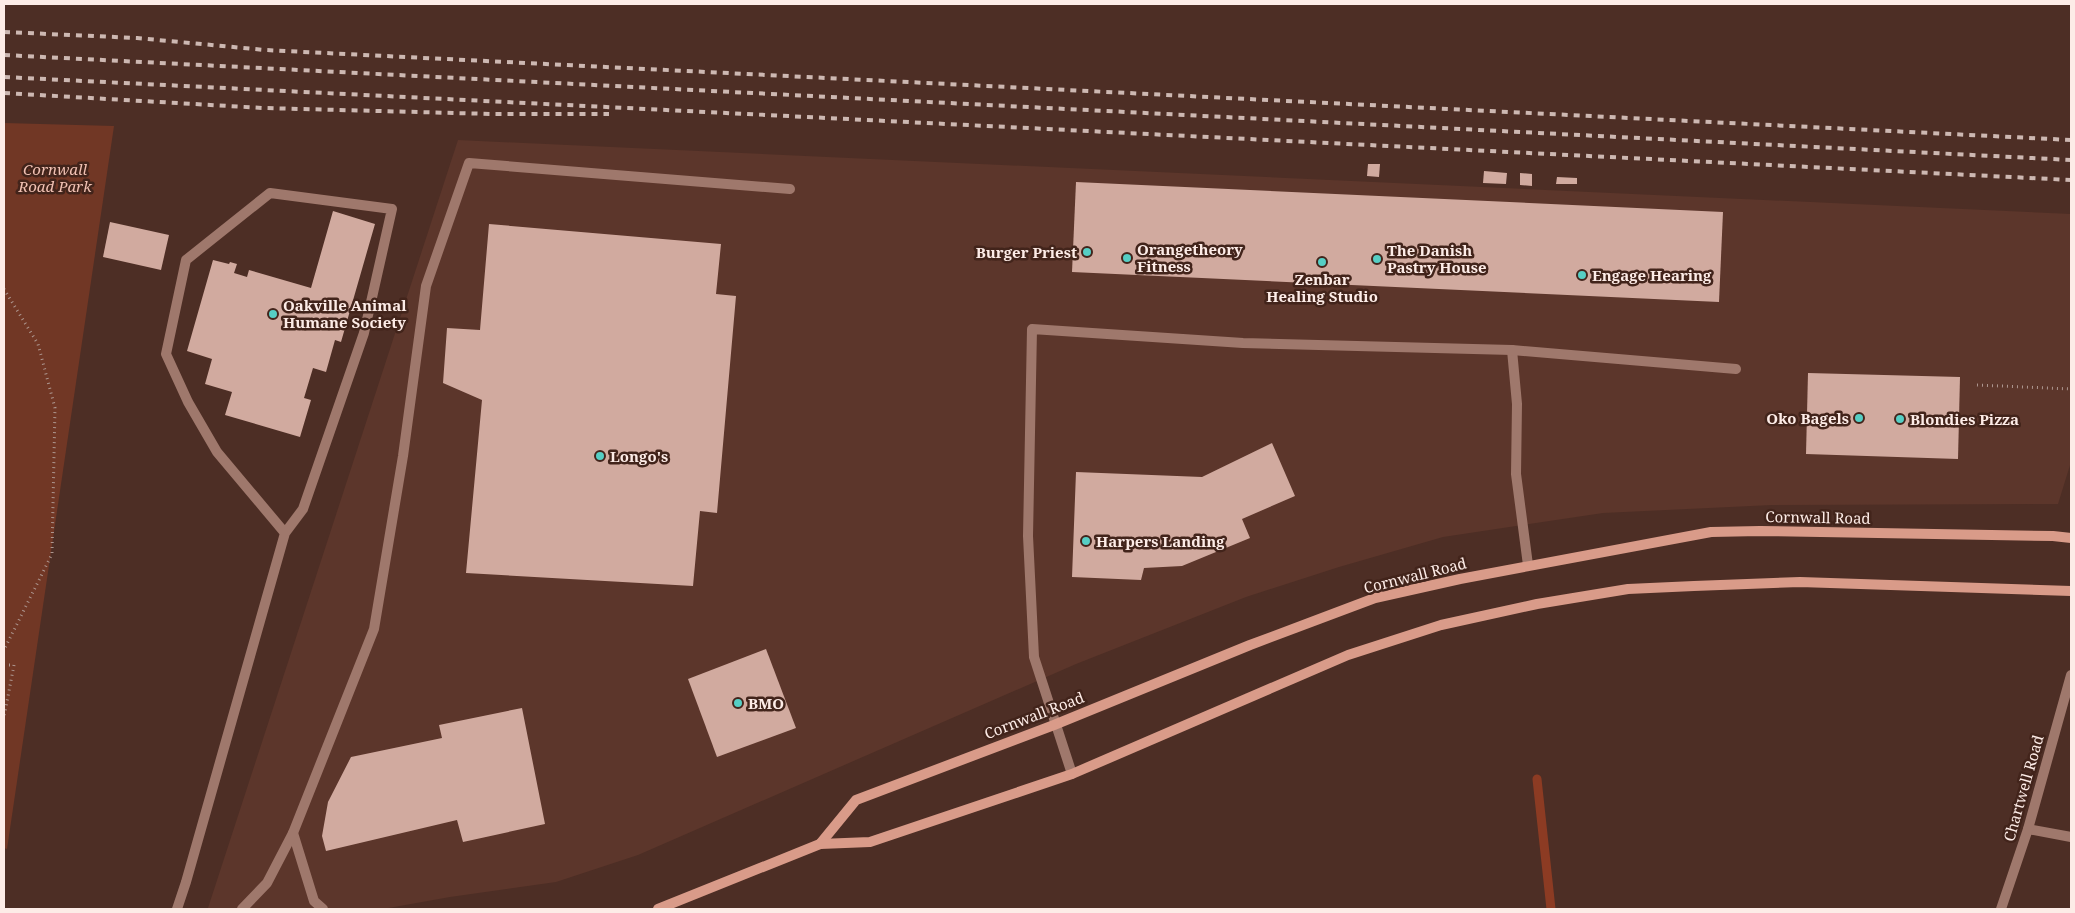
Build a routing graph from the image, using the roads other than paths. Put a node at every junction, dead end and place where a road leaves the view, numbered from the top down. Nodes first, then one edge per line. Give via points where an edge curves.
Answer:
1 (790, 189) dead end
2 (1512, 350) junction
3 (1736, 369) dead end
4 (285, 533) junction
5 (2071, 538) edge
6 (1528, 566) junction
7 (2071, 591) edge
8 (2071, 675) edge
9 (1054, 725) junction
10 (1072, 774) junction
11 (2028, 828) junction
12 (293, 833) junction
13 (2071, 837) edge
14 (820, 844) junction
15 (177, 909) edge
16 (242, 909) edge
17 (323, 909) edge
18 (658, 909) edge
19 (2001, 909) edge

1 - 12 street via 469,163 426,286 403,456 374,629
2 - 3 street
2 - 6 street via 1517,404 1516,474
2 - 9 street via 1244,343 1032,329 1028,536 1034,657
4 - 4 street via 217,452 188,402 166,354 186,260 270,193 392,208 364,334 303,509
4 - 15 street
5 - 6 main road, Cornwall Road via 1710,532
6 - 9 main road, Cornwall Road via 1375,598
7 - 10 main road, Cornwall Road via 1800,582 1628,589 1537,604 1441,625 1348,655
8 - 11 street, Chartwell Road
9 - 10 street
9 - 14 main road, Cornwall Road via 856,800
10 - 14 main road, Cornwall Road via 870,842
11 - 13 street
11 - 19 street, Chartwell Road
12 - 16 street via 267,883
12 - 17 street via 314,901
14 - 18 main road, Cornwall Road

